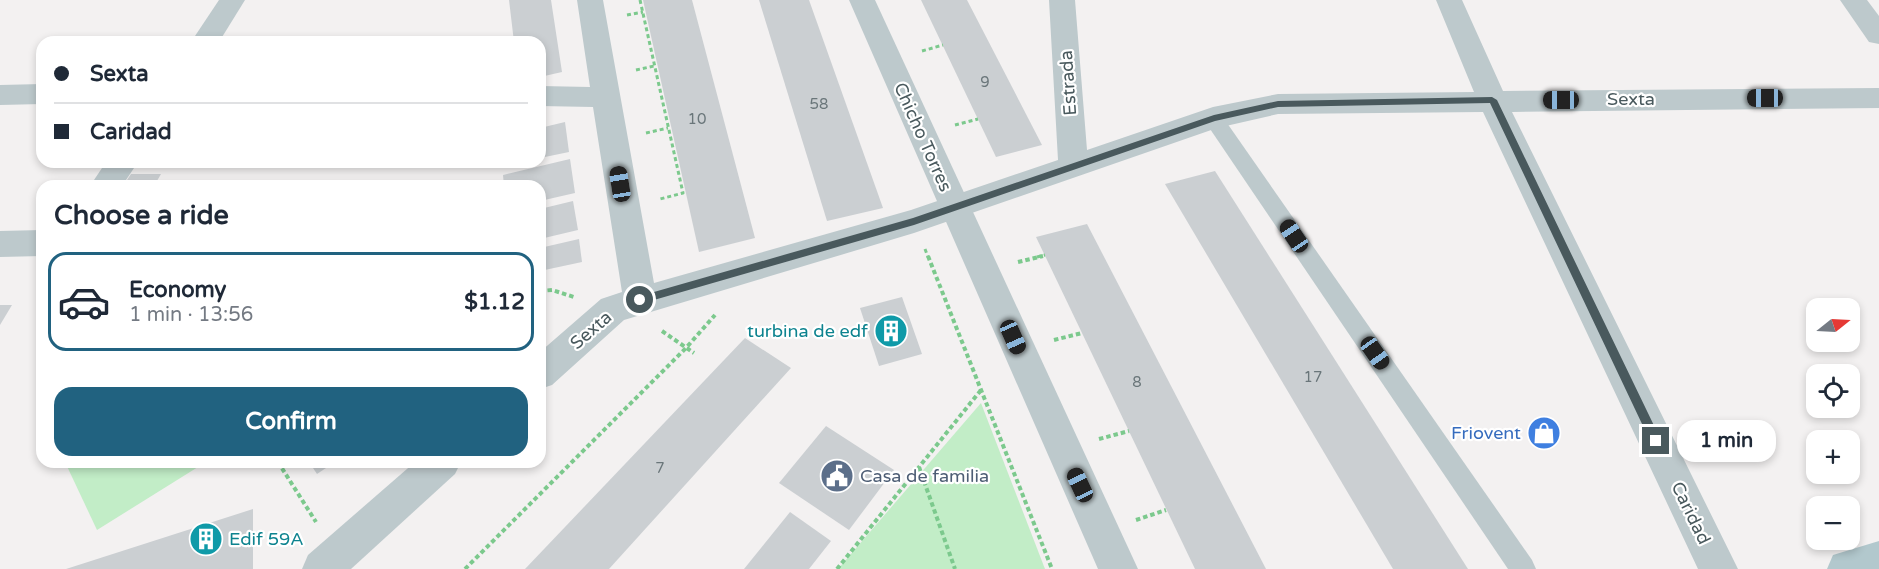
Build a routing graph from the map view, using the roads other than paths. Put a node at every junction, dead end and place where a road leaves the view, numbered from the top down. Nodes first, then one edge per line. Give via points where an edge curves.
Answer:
1 (232, 0) edge
2 (590, 0) edge
3 (862, 0) edge
4 (1062, 0) edge
5 (1449, 0) edge
6 (1853, 0) edge
7 (1879, 35) edge
8 (210, 36) edge
9 (36, 94) edge
10 (0, 95) edge
11 (546, 96) edge
12 (606, 97) junction
13 (1879, 98) edge
14 (1492, 100) junction
15 (1214, 118) junction
16 (1073, 165) junction
17 (955, 207) junction
18 (36, 243) edge
19 (0, 244) edge
20 (640, 300) junction
21 (546, 369) edge
22 (434, 468) edge
23 (1879, 560) edge
24 (330, 562) edge
25 (1118, 569) edge
26 (1523, 569) edge
27 (1718, 569) edge
28 (1847, 569) edge

1 - 8 street
2 - 12 street
3 - 17 street, Chicho Torres
4 - 16 street, Estrada
5 - 14 street, Caridad
6 - 7 street
9 - 10 street
11 - 12 street
12 - 20 street
13 - 14 street, Sexta
14 - 15 street, Sexta via 1278,104
14 - 27 street, Caridad
15 - 16 street, Sexta
15 - 26 lane
16 - 17 street, Sexta
17 - 20 street, Sexta
17 - 25 street, Chicho Torres
18 - 19 street
20 - 21 street, Sexta via 613,309
22 - 24 street
23 - 28 main road

